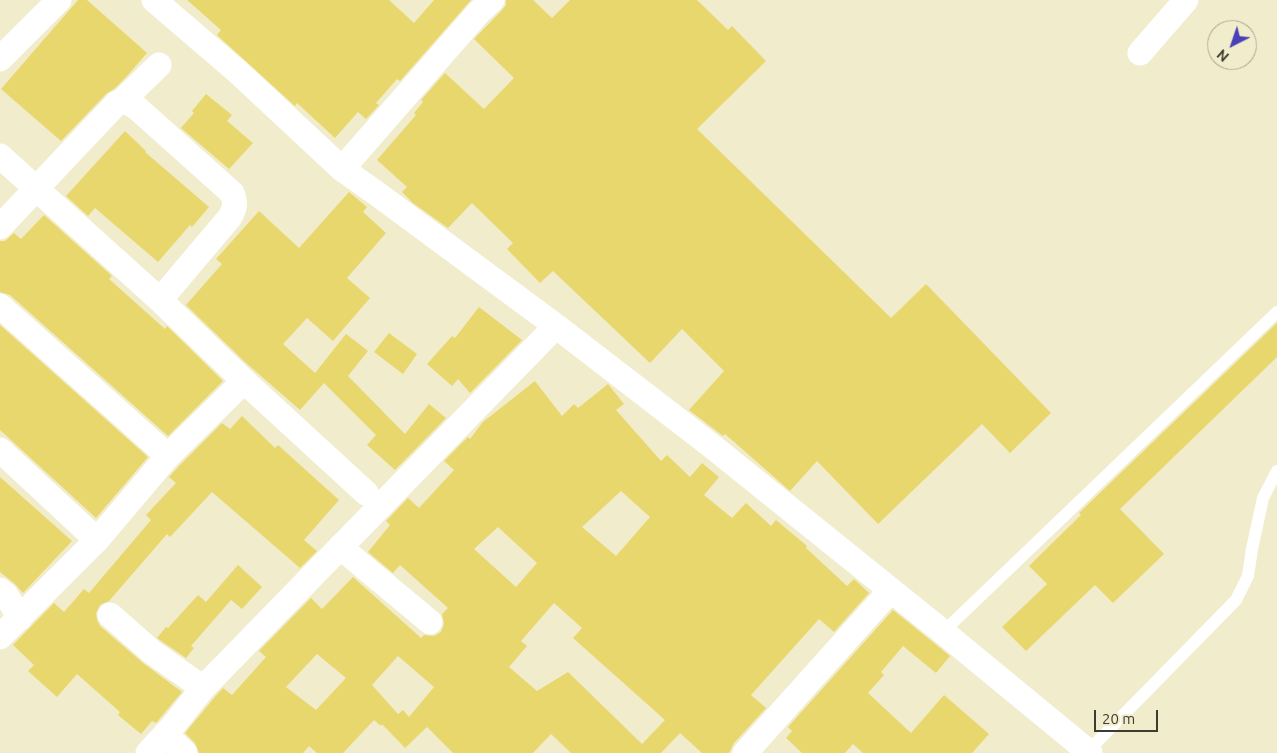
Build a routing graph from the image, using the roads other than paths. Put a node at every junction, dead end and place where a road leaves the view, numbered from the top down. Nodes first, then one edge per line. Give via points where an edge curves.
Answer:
1 (59, 0) edge
2 (154, 0) edge
3 (492, 0) edge
4 (1186, 0) edge
5 (1140, 53) dead end
6 (0, 60) edge
7 (159, 65) dead end
8 (122, 101) junction
9 (0, 156) edge
10 (342, 169) junction
11 (37, 190) junction
12 (0, 228) edge
13 (160, 300) junction
14 (0, 306) edge
15 (1277, 312) edge
16 (556, 326) junction
17 (244, 381) junction
18 (0, 450) edge
19 (168, 456) junction
20 (1277, 472) edge
21 (366, 493) dead end
22 (97, 540) junction
23 (340, 547) junction
24 (0, 590) edge
25 (891, 590) junction
26 (10, 614) edge
27 (110, 615) dead end
28 (430, 622) dead end
29 (943, 632) junction
30 (0, 637) edge
31 (203, 688) junction
32 (165, 734) junction
33 (1089, 752) edge
34 (148, 753) edge
35 (185, 753) edge
36 (745, 753) edge

1 - 6 street
2 - 10 street via 238,72
3 - 10 street
4 - 5 street
7 - 8 street
8 - 11 street
8 - 13 street via 137,108 232,193 235,201 230,217
9 - 11 street
10 - 16 street
11 - 12 street
11 - 13 street
13 - 17 street
14 - 19 street
15 - 29 lane
16 - 23 street
16 - 25 street
17 - 19 street
17 - 21 street
18 - 22 street
19 - 22 street
20 - 33 lane via 1263,498 1248,576 1236,600
22 - 26 street
23 - 28 street
23 - 31 street
24 - 26 street via 6,595
25 - 29 street
25 - 36 street
26 - 30 street
27 - 31 street via 152,652
29 - 33 street
31 - 32 street
32 - 34 street
32 - 35 street

